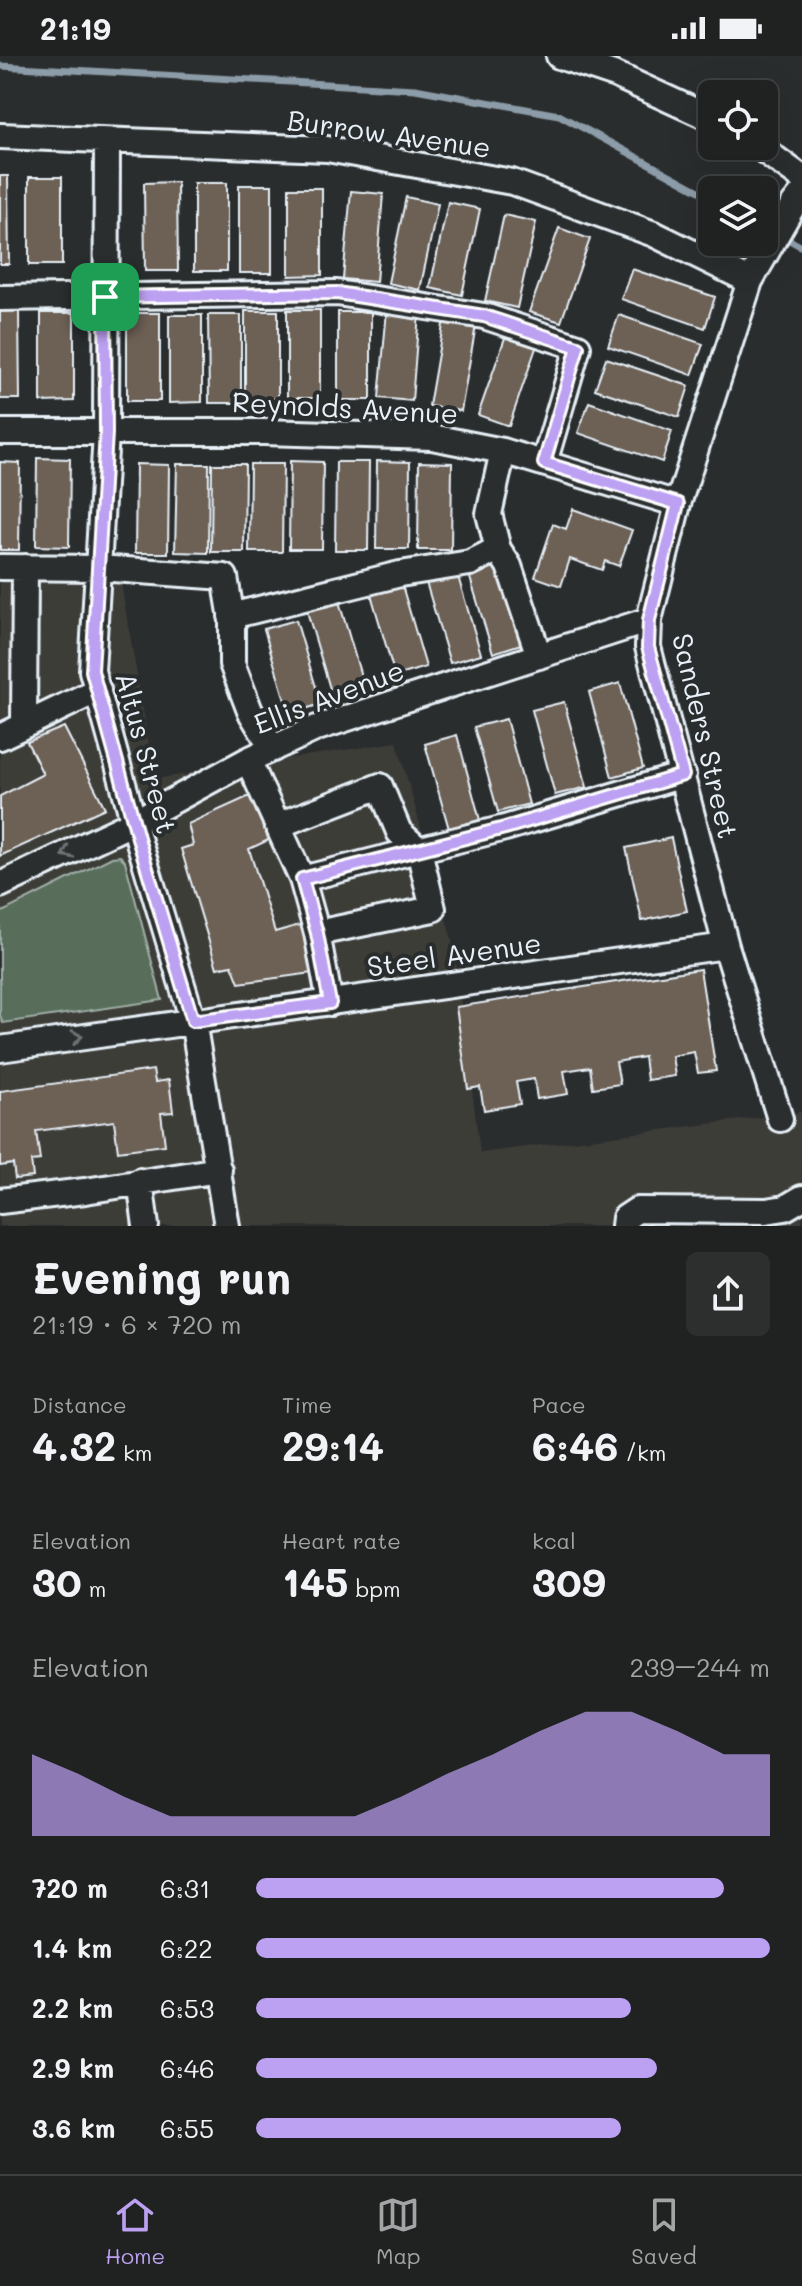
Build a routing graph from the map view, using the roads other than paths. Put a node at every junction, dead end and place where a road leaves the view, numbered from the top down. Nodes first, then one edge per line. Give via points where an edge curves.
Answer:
1 (559, 56) edge
2 (698, 113) edge
3 (0, 136) edge
4 (107, 141) junction
5 (777, 160) edge
6 (802, 178) edge
7 (802, 194) edge
8 (750, 281) junction
9 (105, 297) junction
10 (0, 298) edge
11 (0, 432) edge
12 (106, 433) junction
13 (503, 451) junction
14 (544, 463) junction
15 (678, 504) junction
16 (498, 549) junction
17 (0, 567) edge
18 (25, 567) junction
19 (98, 568) junction
20 (231, 616) junction
21 (649, 620) junction
22 (539, 656) junction
23 (98, 690) junction
24 (24, 725) junction
25 (0, 737) edge
26 (273, 749) junction
27 (248, 760) junction
28 (683, 775) junction
29 (134, 822) junction
30 (279, 825) junction
31 (419, 850) junction
32 (302, 879) junction
33 (0, 885) edge
34 (317, 933) junction
35 (726, 946) junction
36 (330, 1003) junction
37 (193, 1021) junction
38 (0, 1049) edge
39 (780, 1119) dead end
40 (219, 1170) junction
41 (140, 1181) junction
42 (802, 1198) edge
43 (0, 1201) edge
44 (146, 1226) edge
45 (227, 1226) edge
46 (624, 1226) edge

1 - 2 street
3 - 4 street, Burrow Avenue
4 - 8 street, Burrow Avenue via 327,149 512,182 654,234
4 - 9 street, Altus Street
5 - 6 street
7 - 8 street, Sanders Street
8 - 15 street, Sanders Street
9 - 10 street
9 - 12 street, Altus Street
9 - 14 street via 337,293 484,316 578,347
11 - 12 street, Reynolds Avenue
12 - 13 street, Reynolds Avenue via 432,437
12 - 19 street, Altus Street
13 - 14 street, Reynolds Avenue
13 - 16 street via 489,514
14 - 15 street, Reynolds Avenue
15 - 21 street, Sanders Street
16 - 20 street via 470,563 400,574
16 - 22 street via 509,566
17 - 18 street
18 - 19 street
18 - 24 street
19 - 20 street via 225,577
19 - 23 street, Altus Street via 92,671
20 - 26 street via 232,664 250,711
21 - 22 street, Ellis Avenue
21 - 28 street, Sanders Street via 648,647
22 - 26 street, Ellis Avenue via 317,728
23 - 24 street
23 - 29 street, Altus Street
24 - 25 street
26 - 27 street, Ellis Avenue
27 - 29 street, Ellis Avenue
27 - 30 street
28 - 31 street
28 - 35 street, Sanders Street
29 -> 33 street, Ellis Avenue
29 - 37 street, Altus Street
30 - 31 street via 380,786 399,832
30 - 32 street
31 - 32 street
31 - 34 street via 433,909
32 - 34 street
34 - 36 street
35 - 36 street, Steel Avenue
35 - 39 street, Sanders Street
36 - 37 street, Steel Avenue
38 -> 37 street, Steel Avenue
37 - 40 street, Altus Street
40 - 41 street
40 - 45 street, Altus Street
41 - 43 street
41 - 44 street
42 - 46 street via 766,1211 637,1210 625,1218

